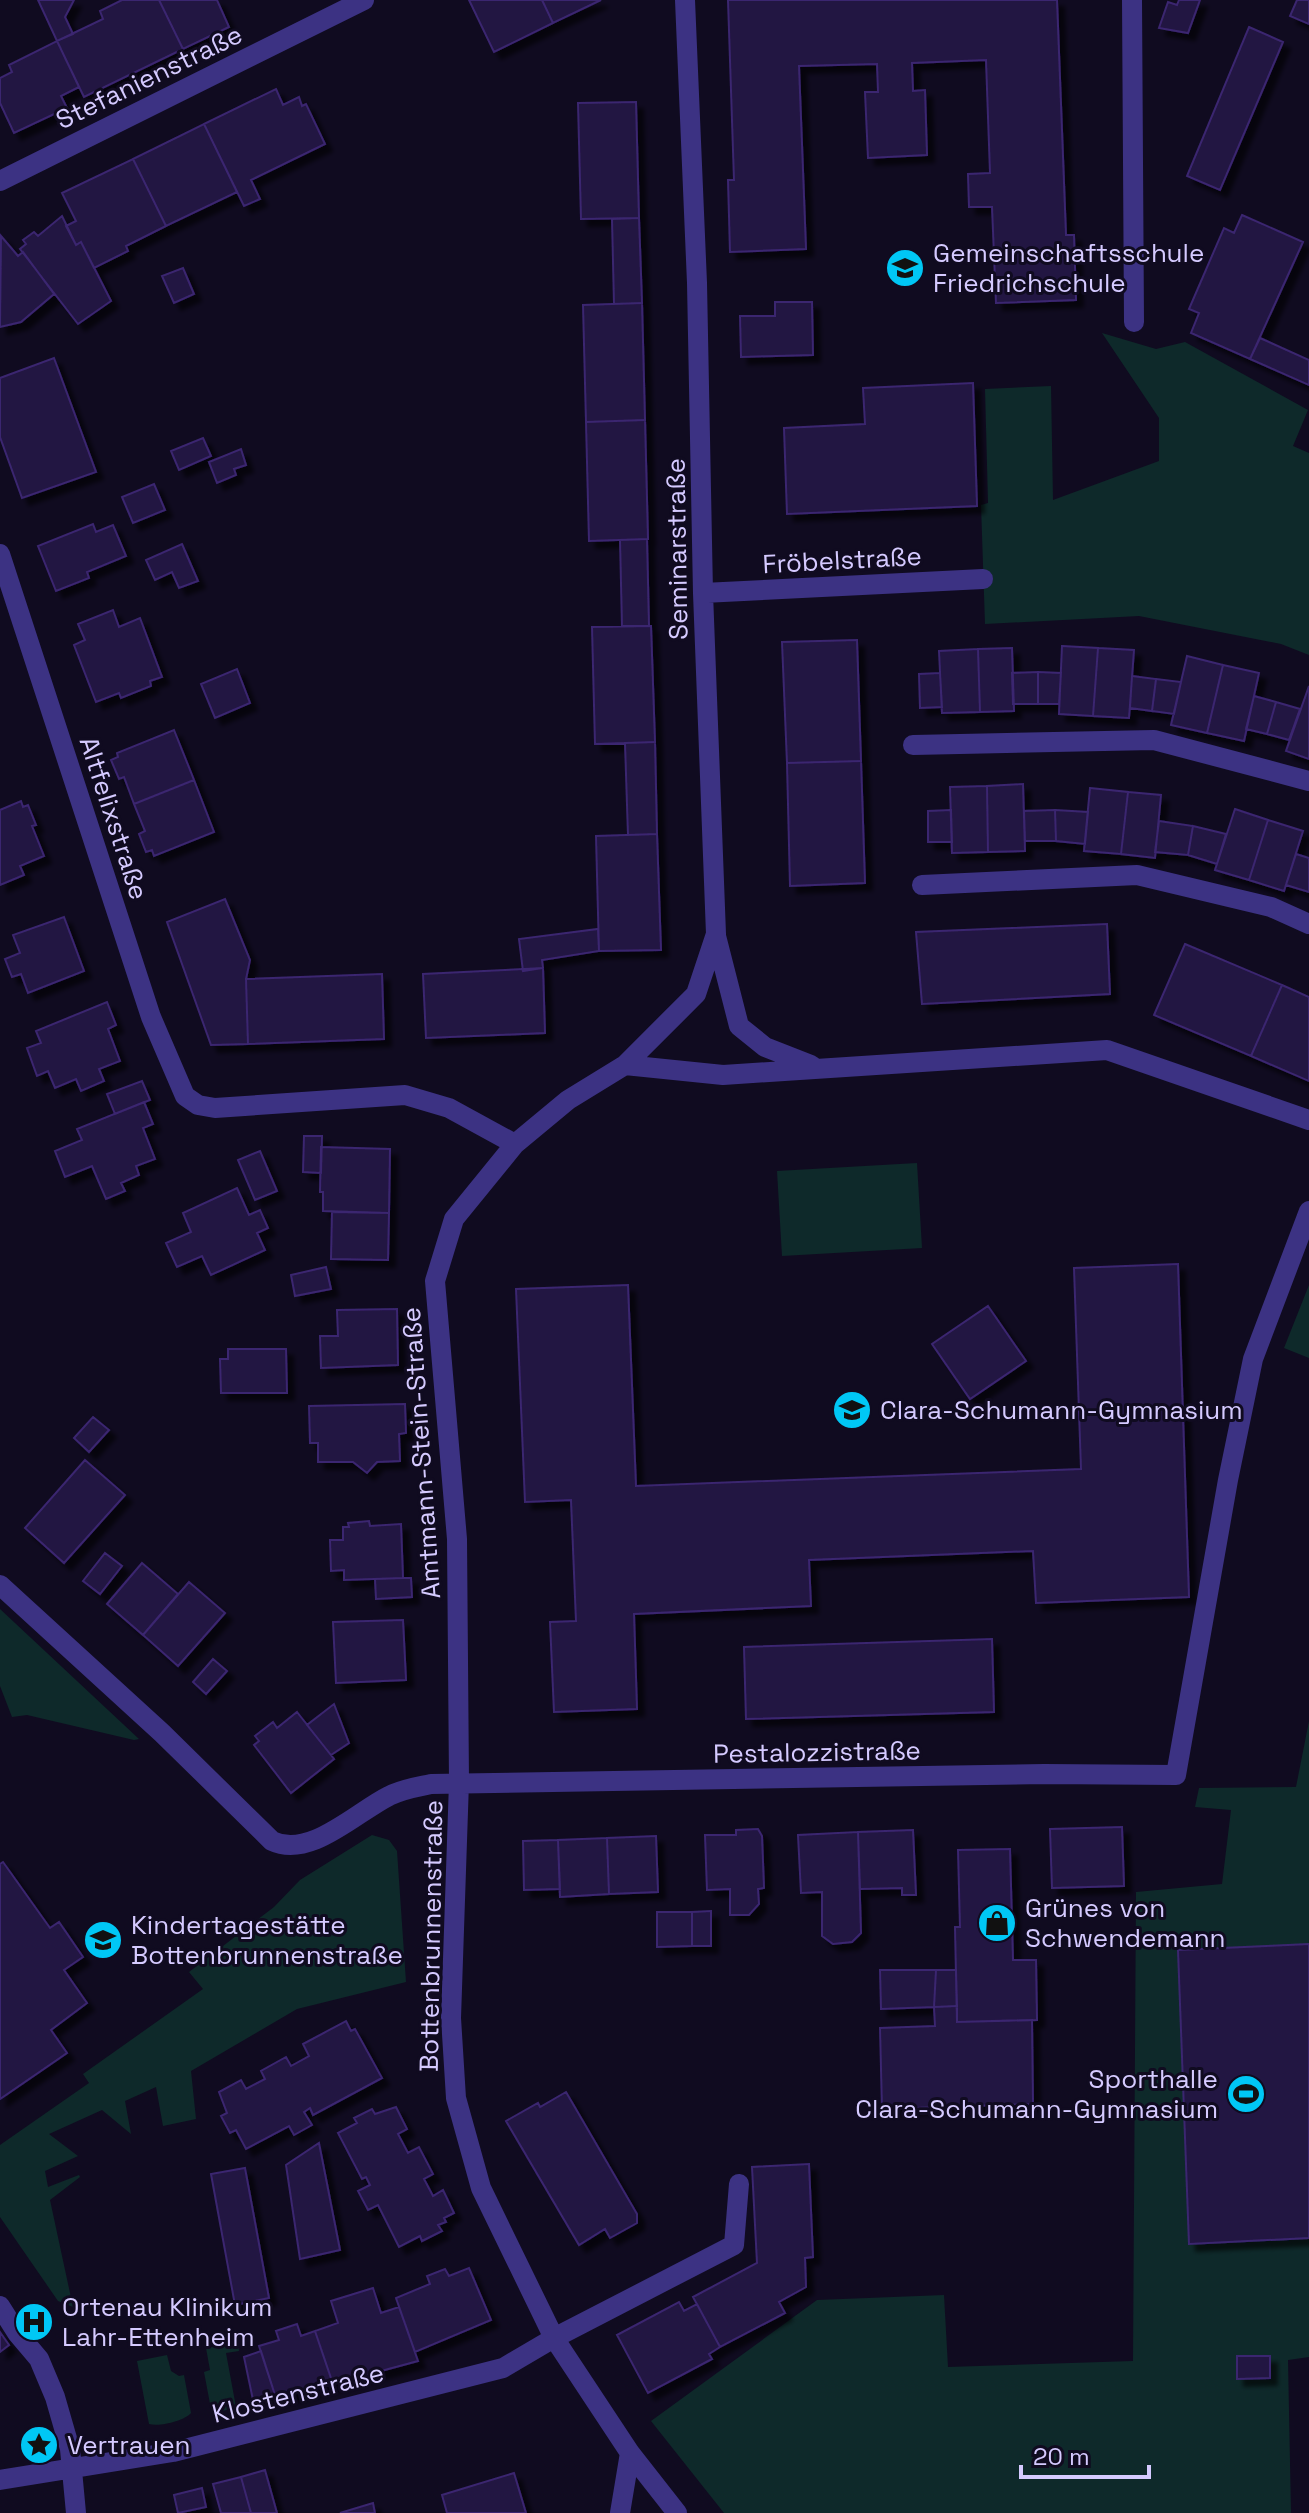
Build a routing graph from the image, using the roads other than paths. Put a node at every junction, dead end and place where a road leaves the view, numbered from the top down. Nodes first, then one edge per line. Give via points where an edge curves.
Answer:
1 (364, 0) edge
2 (685, 0) edge
3 (1132, 0) edge
4 (0, 181) edge
5 (1134, 322) dead end
6 (0, 554) edge
7 (983, 579) dead end
8 (703, 593) junction
9 (913, 745) dead end
10 (1309, 781) edge
11 (922, 885) dead end
12 (1309, 924) edge
13 (716, 934) junction
14 (625, 1065) junction
15 (819, 1068) junction
16 (1309, 1120) edge
17 (515, 1144) junction
18 (1309, 1211) edge
19 (0, 1585) edge
20 (459, 1782) junction
21 (739, 2184) dead end
22 (0, 2306) edge
23 (554, 2338) junction
24 (630, 2453) junction
25 (73, 2470) junction
26 (0, 2480) edge
27 (76, 2513) edge
28 (620, 2513) edge
29 (677, 2513) edge

1 - 4 street, Stefanienstraße
2 - 8 street, Seminarstraße
3 - 5 street
6 - 17 street, Altfelixstraße via 151,1017 185,1096 215,1108 405,1095 449,1108
7 - 8 street, Fröbelstraße
8 - 13 street, Seminarstraße
9 - 10 street via 1154,740
11 - 12 street via 1137,875 1271,907
13 - 14 street, Seminarstraße via 696,994
13 - 15 street via 739,1026 765,1047
14 - 15 street via 723,1075
14 - 17 street, Amtmann-Stein-Straße via 568,1100
15 - 16 street via 1107,1050
17 - 20 street, Amtmann-Stein-Straße via 454,1219 435,1281 457,1539
18 - 20 street, Pestalozzistraße via 1253,1359 1176,1775
19 - 20 street, Bottenbrunnenstraße via 272,1841 285,1847 301,1846 334,1830 390,1795
20 - 23 street, Bottenbrunnenstraße via 451,1959 456,2098 481,2188
21 - 23 street, Klostenstraße via 734,2245
22 - 25 street via 39,2359 55,2397
23 - 24 street, Bottenbrunnenstraße
23 - 25 street, Klostenstraße via 503,2368 173,2452
24 - 28 street
24 - 29 street, Bottenbrunnenstraße
25 - 26 street, Klostenstraße
25 - 27 street

